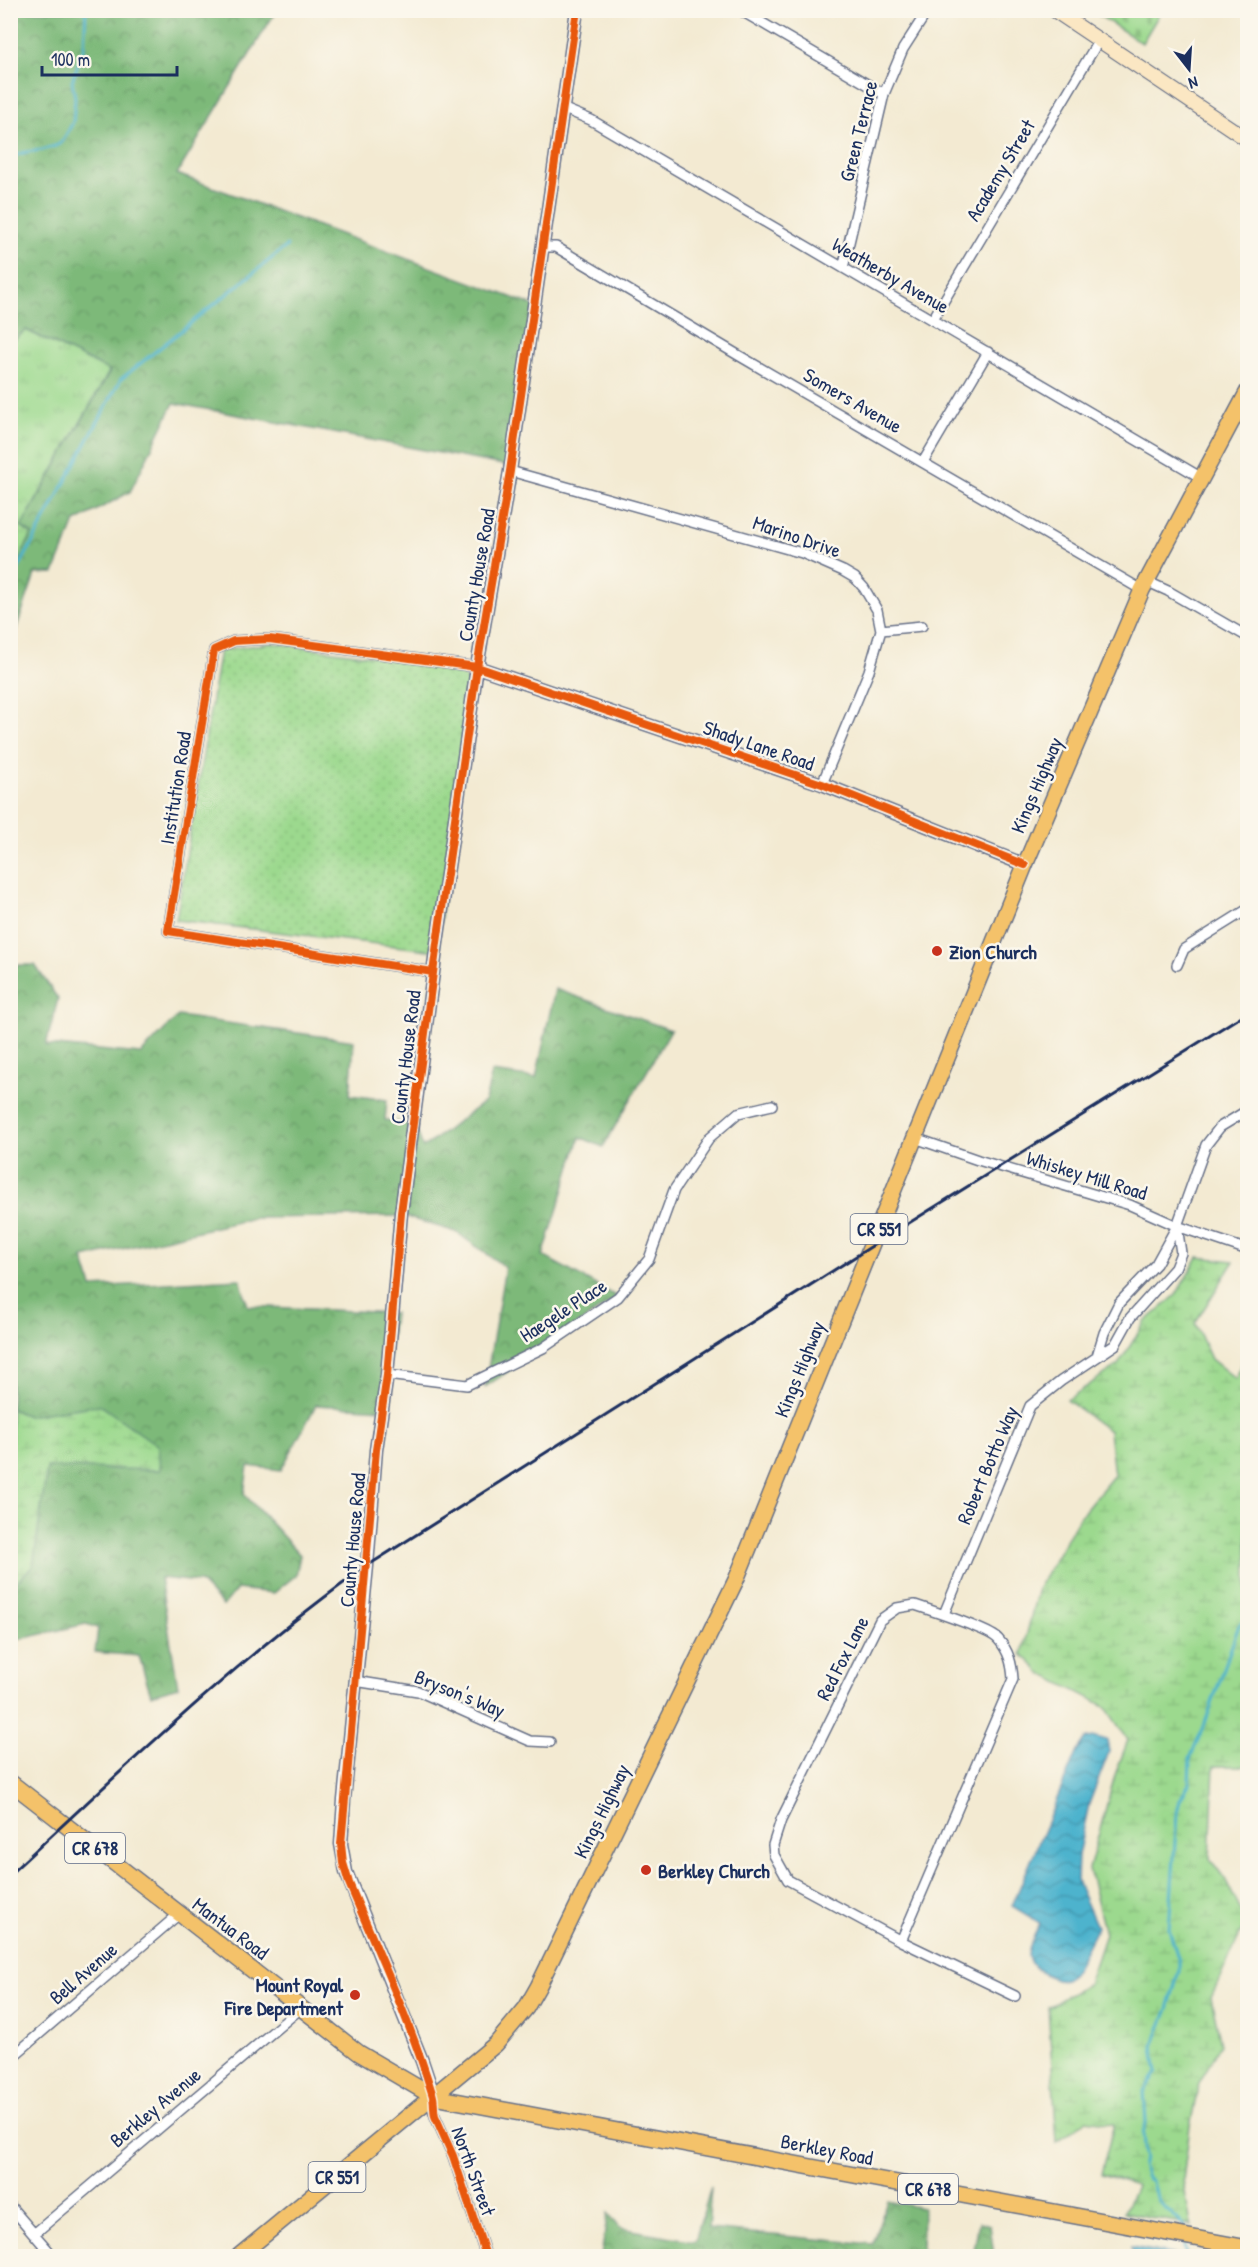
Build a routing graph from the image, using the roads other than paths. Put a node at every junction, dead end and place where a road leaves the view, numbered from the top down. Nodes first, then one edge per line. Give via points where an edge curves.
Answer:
1 (577, 10) edge
2 (740, 10) edge
3 (928, 10) edge
4 (1054, 10) edge
5 (1099, 40) junction
6 (884, 94) junction
7 (562, 108) junction
8 (1248, 140) edge
9 (544, 247) junction
10 (843, 268) junction
11 (933, 319) junction
12 (988, 352) junction
13 (1248, 391) edge
14 (923, 462) junction
15 (510, 471) junction
16 (1200, 477) junction
17 (1144, 585) junction
18 (922, 626) dead end
19 (881, 630) junction
20 (1248, 637) edge
21 (477, 667) junction
22 (822, 784) junction
23 (1025, 865) junction
24 (1248, 909) edge
25 (1177, 965) dead end
26 (432, 972) junction
27 (772, 1106) dead end
28 (1248, 1110) edge
29 (915, 1138) junction
30 (1177, 1226) junction
31 (1248, 1250) edge
32 (1097, 1356) junction
33 (387, 1376) junction
34 (944, 1614) junction
35 (356, 1682) junction
36 (550, 1742) dead end
37 (10, 1782) edge
38 (179, 1914) junction
39 (901, 1941) junction
40 (1015, 1996) dead end
41 (301, 2008) junction
42 (10, 2059) edge
43 (434, 2097) junction
44 (10, 2206) edge
45 (34, 2234) junction
46 (1248, 2248) edge
47 (52, 2256) edge
48 (239, 2256) edge
49 (486, 2256) edge

1 - 7 street, County House Road
2 - 6 street
3 - 6 street, Green Terrace via 903,49
4 - 5 main road
5 - 8 main road
5 - 11 street, Academy Street
6 - 10 street, Green Terrace
7 - 9 street, County House Road
7 - 10 street, Weatherby Avenue via 591,120
9 - 14 street, Somers Avenue via 556,247
9 - 15 street, County House Road
10 - 11 street, Weatherby Avenue
11 - 12 street, Weatherby Avenue
12 - 14 street
12 - 16 street, Weatherby Avenue
13 - 16 main road, Kings Highway / CR 551
14 - 17 street, Somers Avenue
15 - 19 street, Marino Drive via 802,553 855,578 877,610
15 - 21 street, County House Road
16 - 17 main road, Kings Highway / CR 551
17 - 20 street, Somers Avenue via 1168,591
17 - 23 main road, Kings Highway / CR 551
18 - 19 street
19 - 22 street via 869,671
21 - 22 street, Shady Lane Road
21 - 26 street, County House Road
21 - 26 street, Institution Road via 268,639 234,641 214,650 168,932
22 - 23 street, Shady Lane Road
23 - 29 main road, Kings Highway / CR 551
24 - 25 street via 1184,949
26 - 33 street, County House Road via 401,1213
27 - 33 street, Haegele Place via 738,1113 709,1138 674,1190 650,1260 618,1297 543,1348 467,1385
28 - 30 street via 1220,1127 1206,1145
29 - 30 street, Whiskey Mill Road via 1130,1205
29 - 43 main road, Kings Highway / CR 551 via 736,1580 538,1987 505,2034
30 - 31 street, Whiskey Mill Road
30 - 32 street via 1156,1264 1119,1303
30 - 32 street, Robert Botto Way via 1181,1253 1175,1268 1130,1318 1115,1346
32 - 34 street, Robert Botto Way via 1030,1406
33 - 35 street, County House Road via 376,1450
34 - 39 street, Red Fox Lane via 996,1637 1010,1658 1013,1679
34 - 39 street, Red Fox Lane via 915,1605 897,1608 880,1620 772,1845 788,1880
35 - 36 street, Bryson's Way via 418,1690 530,1741
35 - 43 street, County House Road via 344,1800 343,1863
37 - 38 main road, Mantua Road / CR 678
38 - 41 main road, Mantua Road / CR 678
38 - 42 street, Bell Avenue
39 - 40 street, Red Fox Lane
41 - 43 main road, Mantua Road / CR 678 via 359,2053
41 - 45 street, Berkley Avenue
43 - 46 main road, Berkley Road / CR 678
43 - 48 main road, Kings Highway / CR 551
43 - 49 street, North Street via 435,2116 453,2156
44 - 45 street
45 - 47 street

